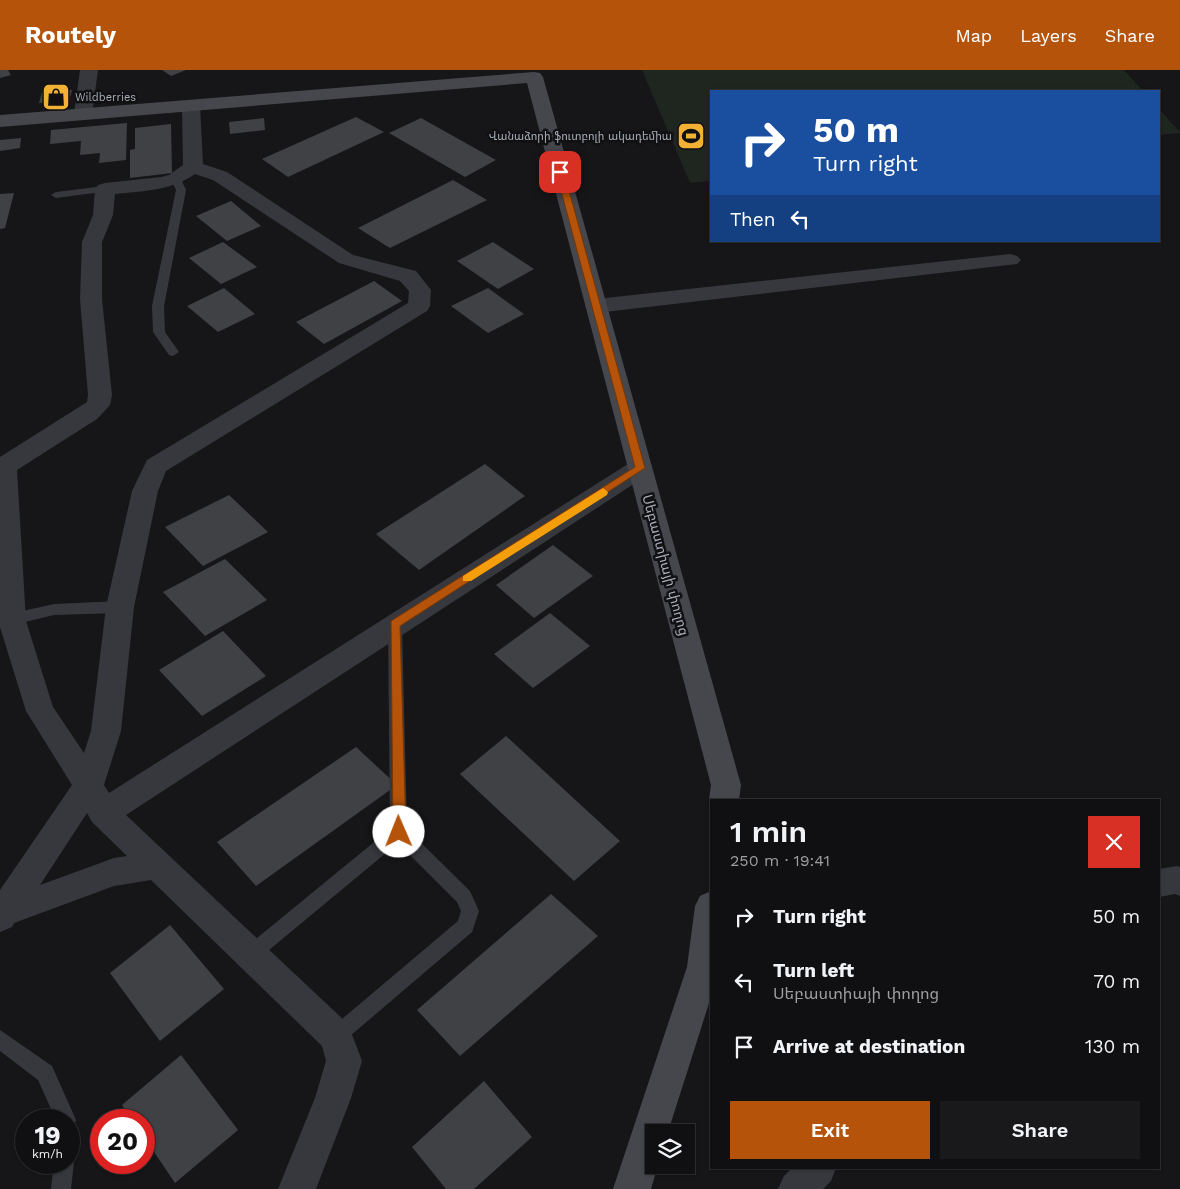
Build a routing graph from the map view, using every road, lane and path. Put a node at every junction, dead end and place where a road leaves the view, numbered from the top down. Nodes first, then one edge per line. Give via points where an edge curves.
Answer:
1 (89, 70) edge
2 (533, 73) edge
3 (191, 106) junction
4 (83, 114) junction
5 (0, 121) edge
6 (185, 173) junction
7 (105, 189) junction
8 (56, 195) dead end
9 (1010, 260) dead end
10 (596, 306) junction
11 (173, 352) dead end
12 (640, 468) junction
13 (120, 607) junction
14 (6, 621) edge
15 (395, 624) junction
16 (88, 785) junction
17 (724, 799) edge
18 (104, 813) junction
19 (399, 832) junction
20 (158, 865) junction
21 (1180, 882) edge
22 (1160, 883) edge
23 (2, 915) edge
24 (710, 915) edge
25 (251, 954) junction
26 (336, 1036) junction
27 (0, 1039) edge
28 (61, 1109) edge
29 (817, 1169) edge
30 (62, 1174) edge
31 (60, 1189) edge
32 (297, 1189) edge
33 (632, 1189) edge
34 (796, 1189) edge

1 - 4 street
2 - 3 street
2 - 10 street, Սեբաստիայի փողոց
3 - 4 street
3 - 6 street
4 - 5 street
6 - 7 street via 163,183
6 - 11 lane via 158,306 159,332
6 - 13 street via 220,176 346,259 408,276 420,290 419,306 156,466 145,492
7 - 8 lane
7 - 14 street via 103,215 92,242 91,299 100,395 98,404 89,413 4,466
9 - 10 street
10 - 12 street, Սեբաստիայի փողոց
12 - 15 street
12 - 17 street, Սեբաստիայի փողոց via 726,785
13 - 14 lane via 45,611
13 - 16 street via 106,730
14 - 16 street via 40,711
15 - 18 street
15 - 19 lane
16 - 18 street
16 - 23 street
18 - 20 street
19 - 25 lane
19 - 26 lane via 464,897 470,911 466,926
20 - 23 street via 114,872
20 - 25 street
21 - 22 street
24 - 33 street via 704,967
25 - 26 street
26 - 32 street via 344,1061
27 - 28 lane via 46,1073
29 - 34 street
30 - 31 lane

